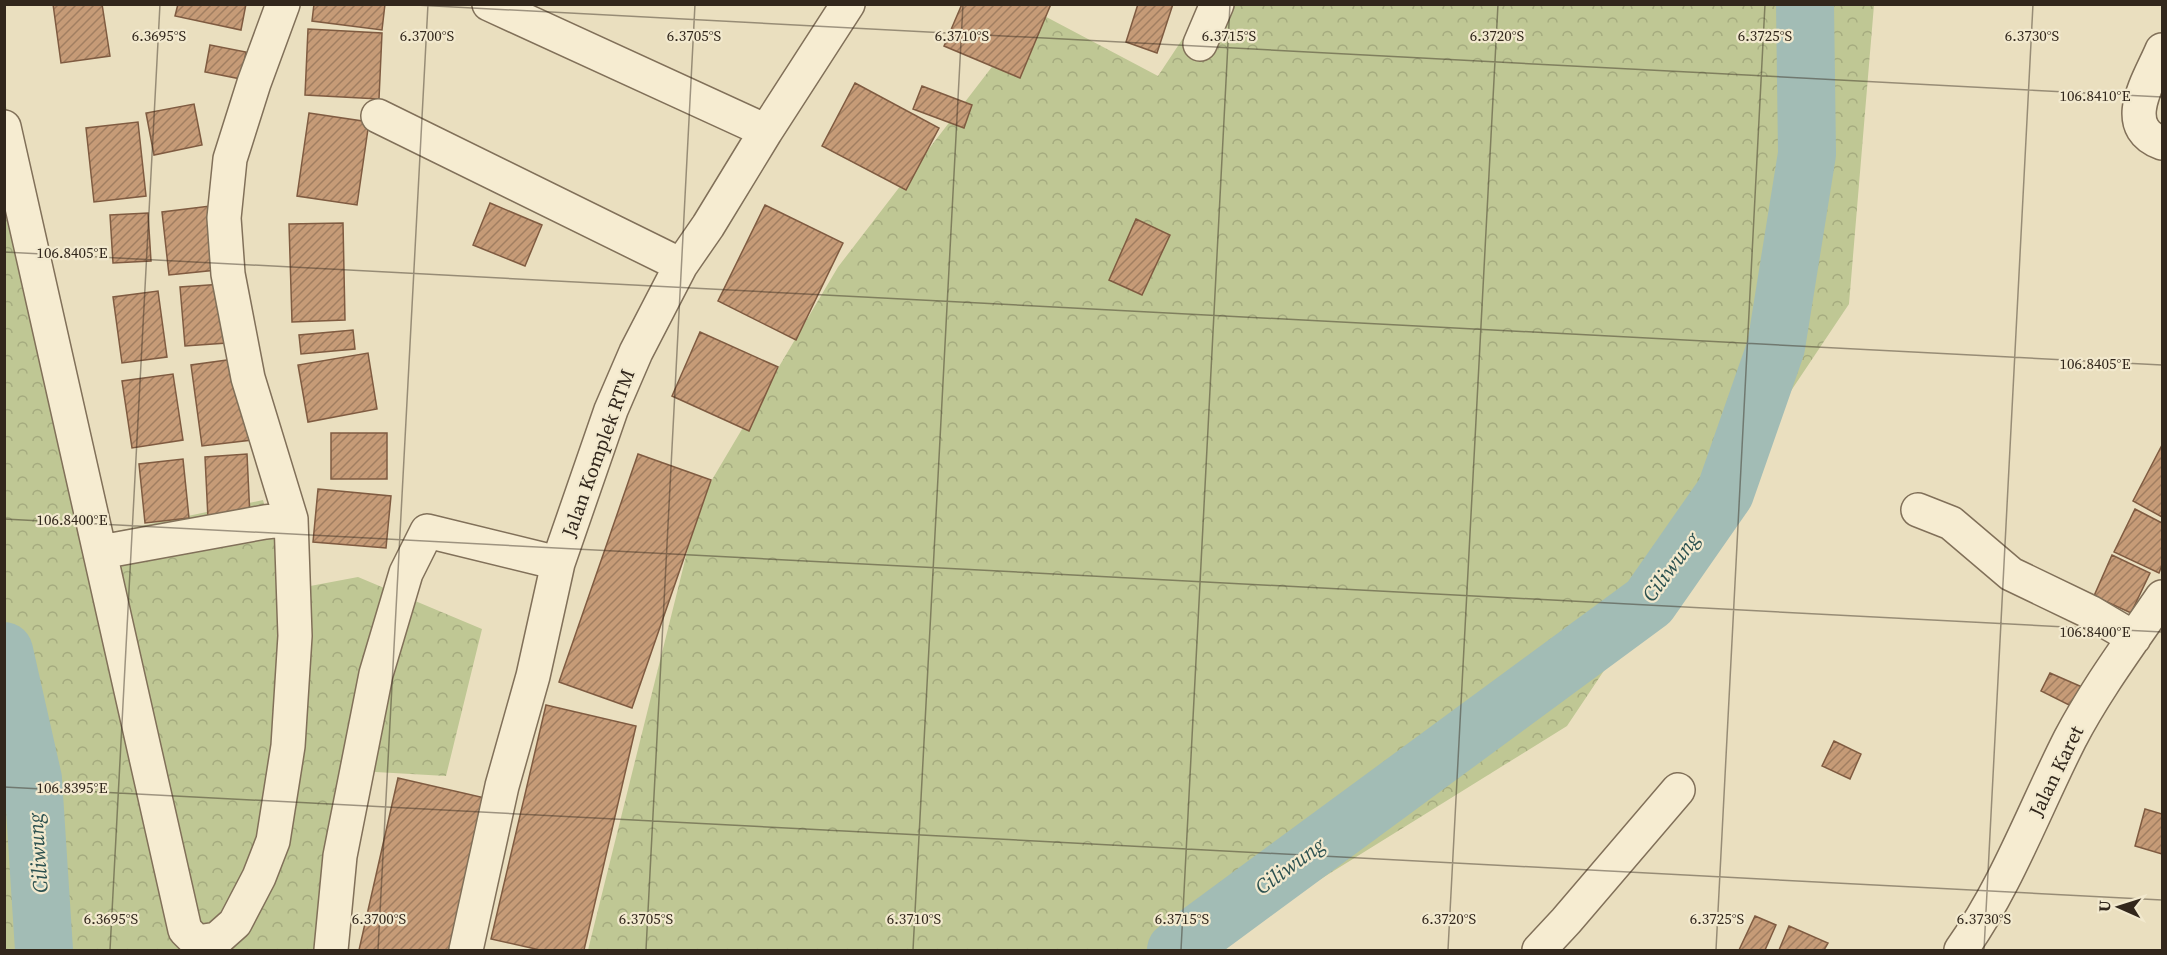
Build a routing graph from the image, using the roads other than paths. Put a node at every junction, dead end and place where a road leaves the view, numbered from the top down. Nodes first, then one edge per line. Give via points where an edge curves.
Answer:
1 (283, 4) edge
2 (489, 4) edge
3 (848, 4) edge
4 (1217, 4) edge
5 (1200, 44) dead end
6 (2163, 50) edge
7 (378, 116) dead end
8 (4, 127) edge
9 (766, 131) junction
10 (2163, 143) edge
11 (681, 265) junction
12 (1918, 510) dead end
13 (291, 519) junction
14 (101, 552) junction
15 (558, 563) junction
16 (2163, 597) edge
17 (2134, 638) junction
18 (1678, 790) dead end
19 (331, 951) edge
20 (466, 951) edge
21 (1539, 951) edge
22 (1961, 951) edge

1 - 13 street via 230,159 224,218 228,273 248,378
2 - 9 street
3 - 9 street, Jalan Komplek RTM
4 - 5 street
6 - 10 street via 2138,108 2144,132
7 - 11 street
8 - 14 street
9 - 11 street, Jalan Komplek RTM
11 - 15 street, Jalan Komplek RTM via 611,410
12 - 17 street via 1951,523 2011,574
13 - 14 street
13 - 14 street via 295,636 288,746 273,841 235,923 218,939 198,942 185,930
15 - 19 street via 427,531 406,573 376,674 340,855
15 - 20 street, Jalan Komplek RTM via 502,786
16 - 17 street, Jalan Karet
17 - 22 street, Jalan Karet via 2101,684 2071,738 2003,881
18 - 21 street

